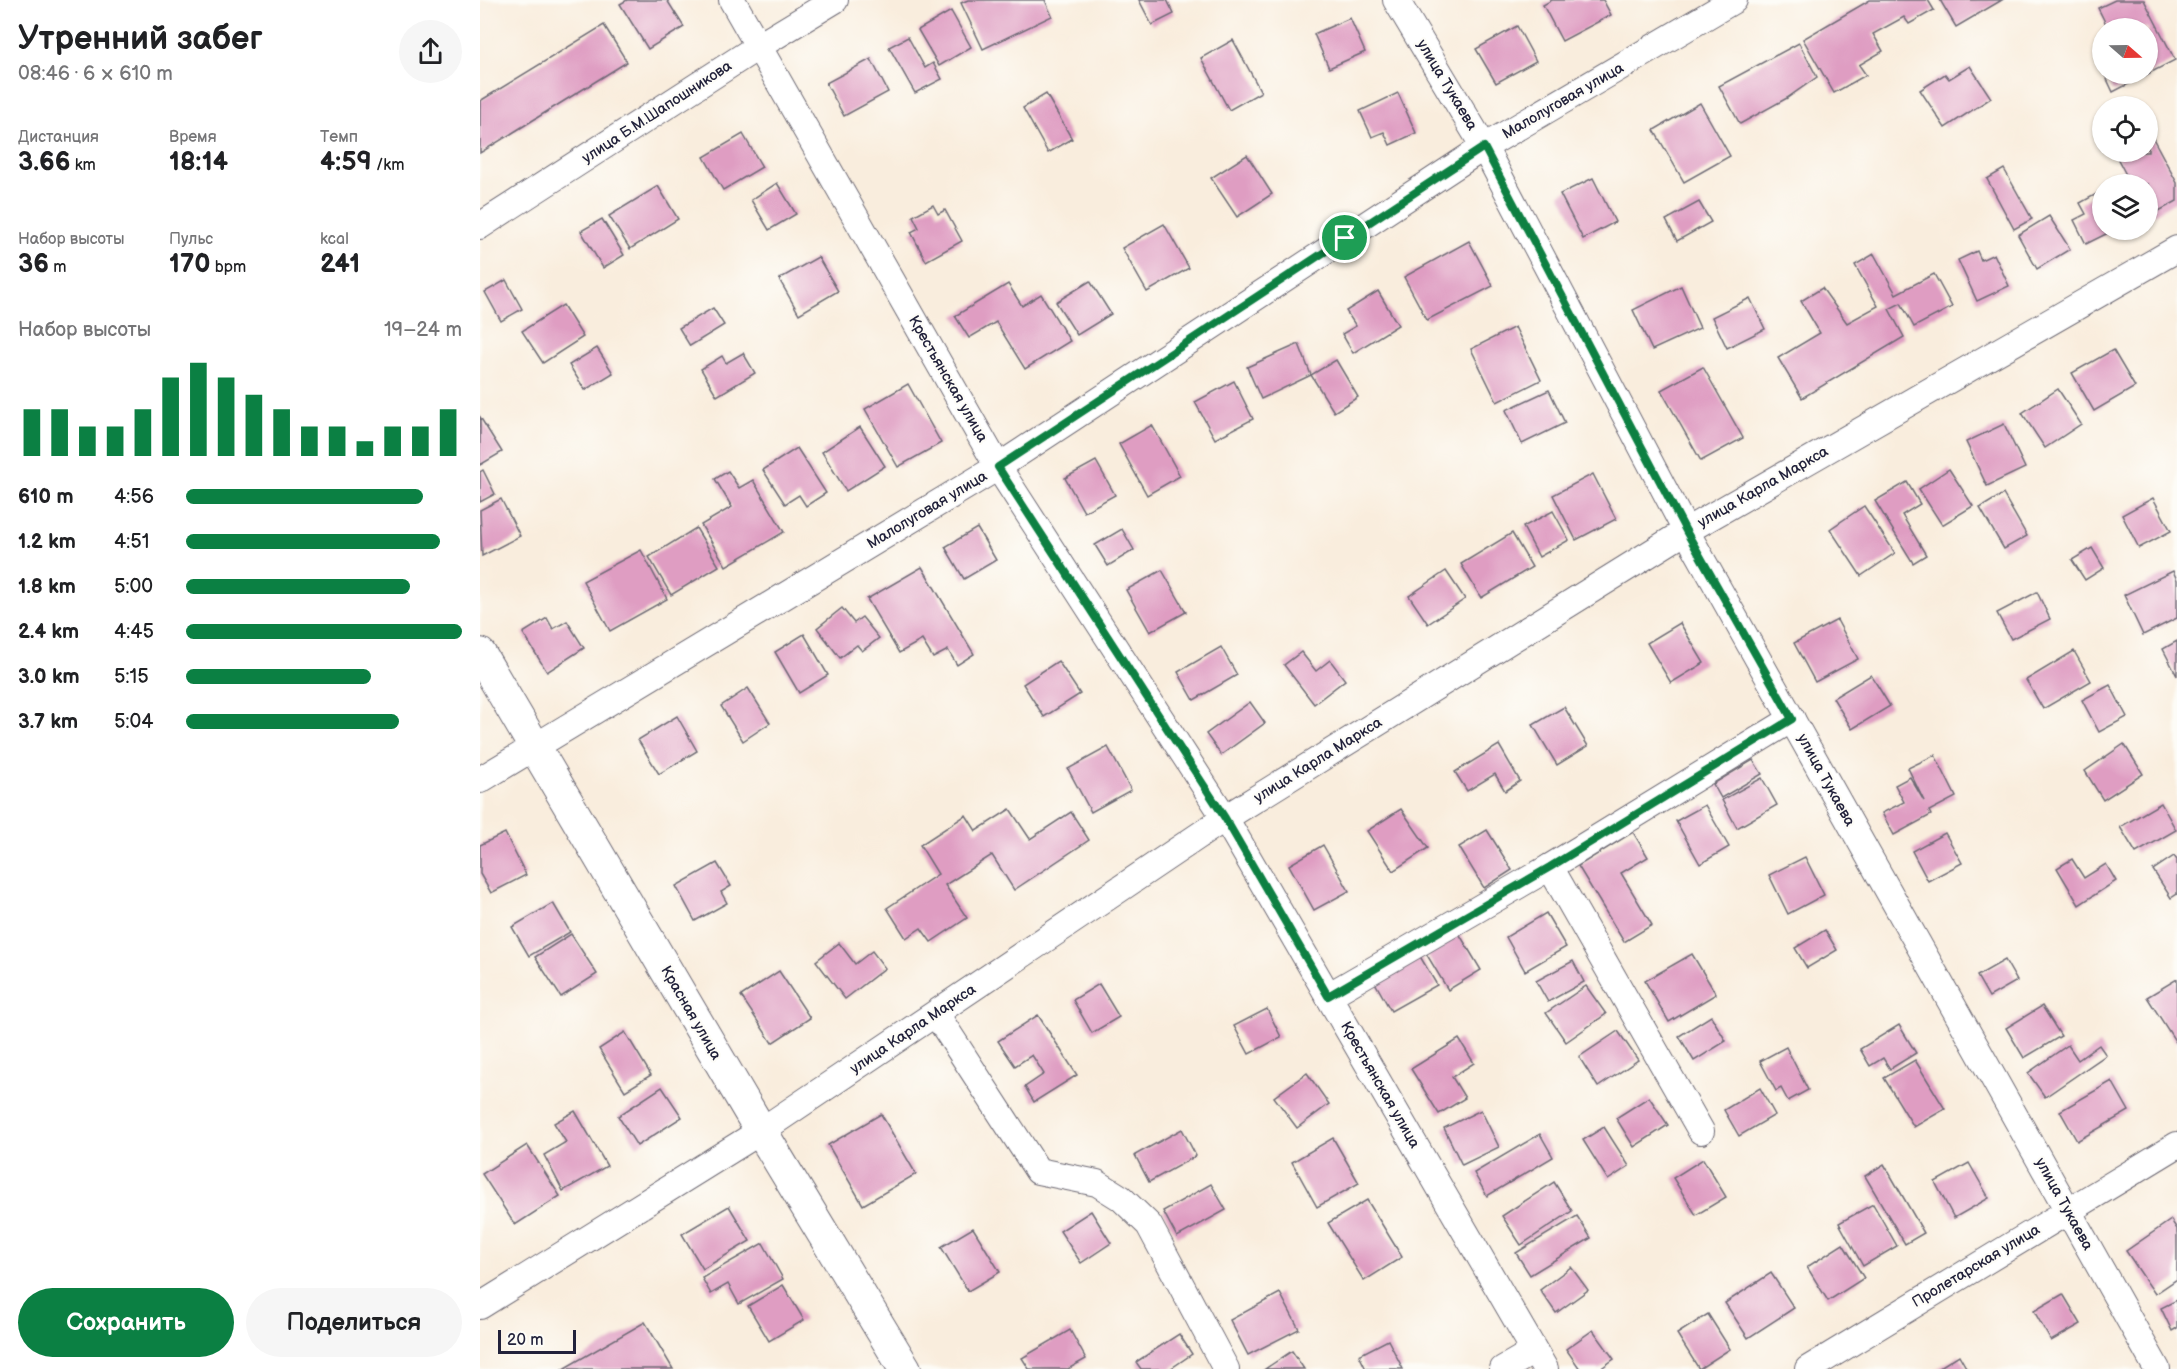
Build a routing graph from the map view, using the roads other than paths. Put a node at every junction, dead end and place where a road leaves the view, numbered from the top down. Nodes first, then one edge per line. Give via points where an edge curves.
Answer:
1 (732, 0) edge
2 (835, 0) edge
3 (1396, 0) edge
4 (1734, 0) edge
5 (759, 46) junction
6 (1484, 147) junction
7 (480, 226) edge
8 (2177, 249) edge
9 (998, 467) junction
10 (1686, 531) junction
11 (480, 654) edge
12 (1792, 719) junction
13 (536, 747) junction
14 (480, 780) edge
15 (1225, 818) junction
16 (1550, 867) junction
17 (1328, 996) junction
18 (936, 1014) junction
19 (761, 1131) junction
20 (1701, 1131) dead end
21 (2177, 1145) edge
22 (2068, 1210) junction
23 (480, 1306) edge
24 (1539, 1360) edge
25 (906, 1369) edge
26 (1226, 1369) edge
27 (1503, 1369) edge
28 (1808, 1369) edge
29 (2157, 1369) edge

1 - 5 street, Крестьянская улица
2 - 5 street, улица Б.М.Шапошникова
3 - 6 street, улица Тукаева
4 - 6 street, Малолуговая улица
5 - 7 street, улица Б.М.Шапошникова
5 - 9 street, Крестьянская улица
6 - 9 street, Малолуговая улица
6 - 10 street, улица Тукаева
8 - 10 street, улица Карла Маркса
9 - 13 street, Малолуговая улица
9 - 15 street, Крестьянская улица
10 - 12 street, улица Тукаева
10 - 15 street, улица Карла Маркса
11 - 13 street, Красная улица
12 - 16 street
12 - 22 street, улица Тукаева
13 - 14 street, Малолуговая улица
13 - 19 street, Красная улица
15 - 17 street, Крестьянская улица
15 - 18 street, улица Карла Маркса
16 - 17 street
16 - 20 street
17 - 24 street, Крестьянская улица
18 - 19 street, улица Карла Маркса
18 - 26 street via 1038,1171 1097,1183 1121,1198 1149,1225
19 - 23 street, улица Карла Маркса
19 - 25 street, Красная улица
21 - 22 street, Пролетарская улица
22 - 28 street, Пролетарская улица
22 - 29 street, улица Тукаева
24 - 27 street

